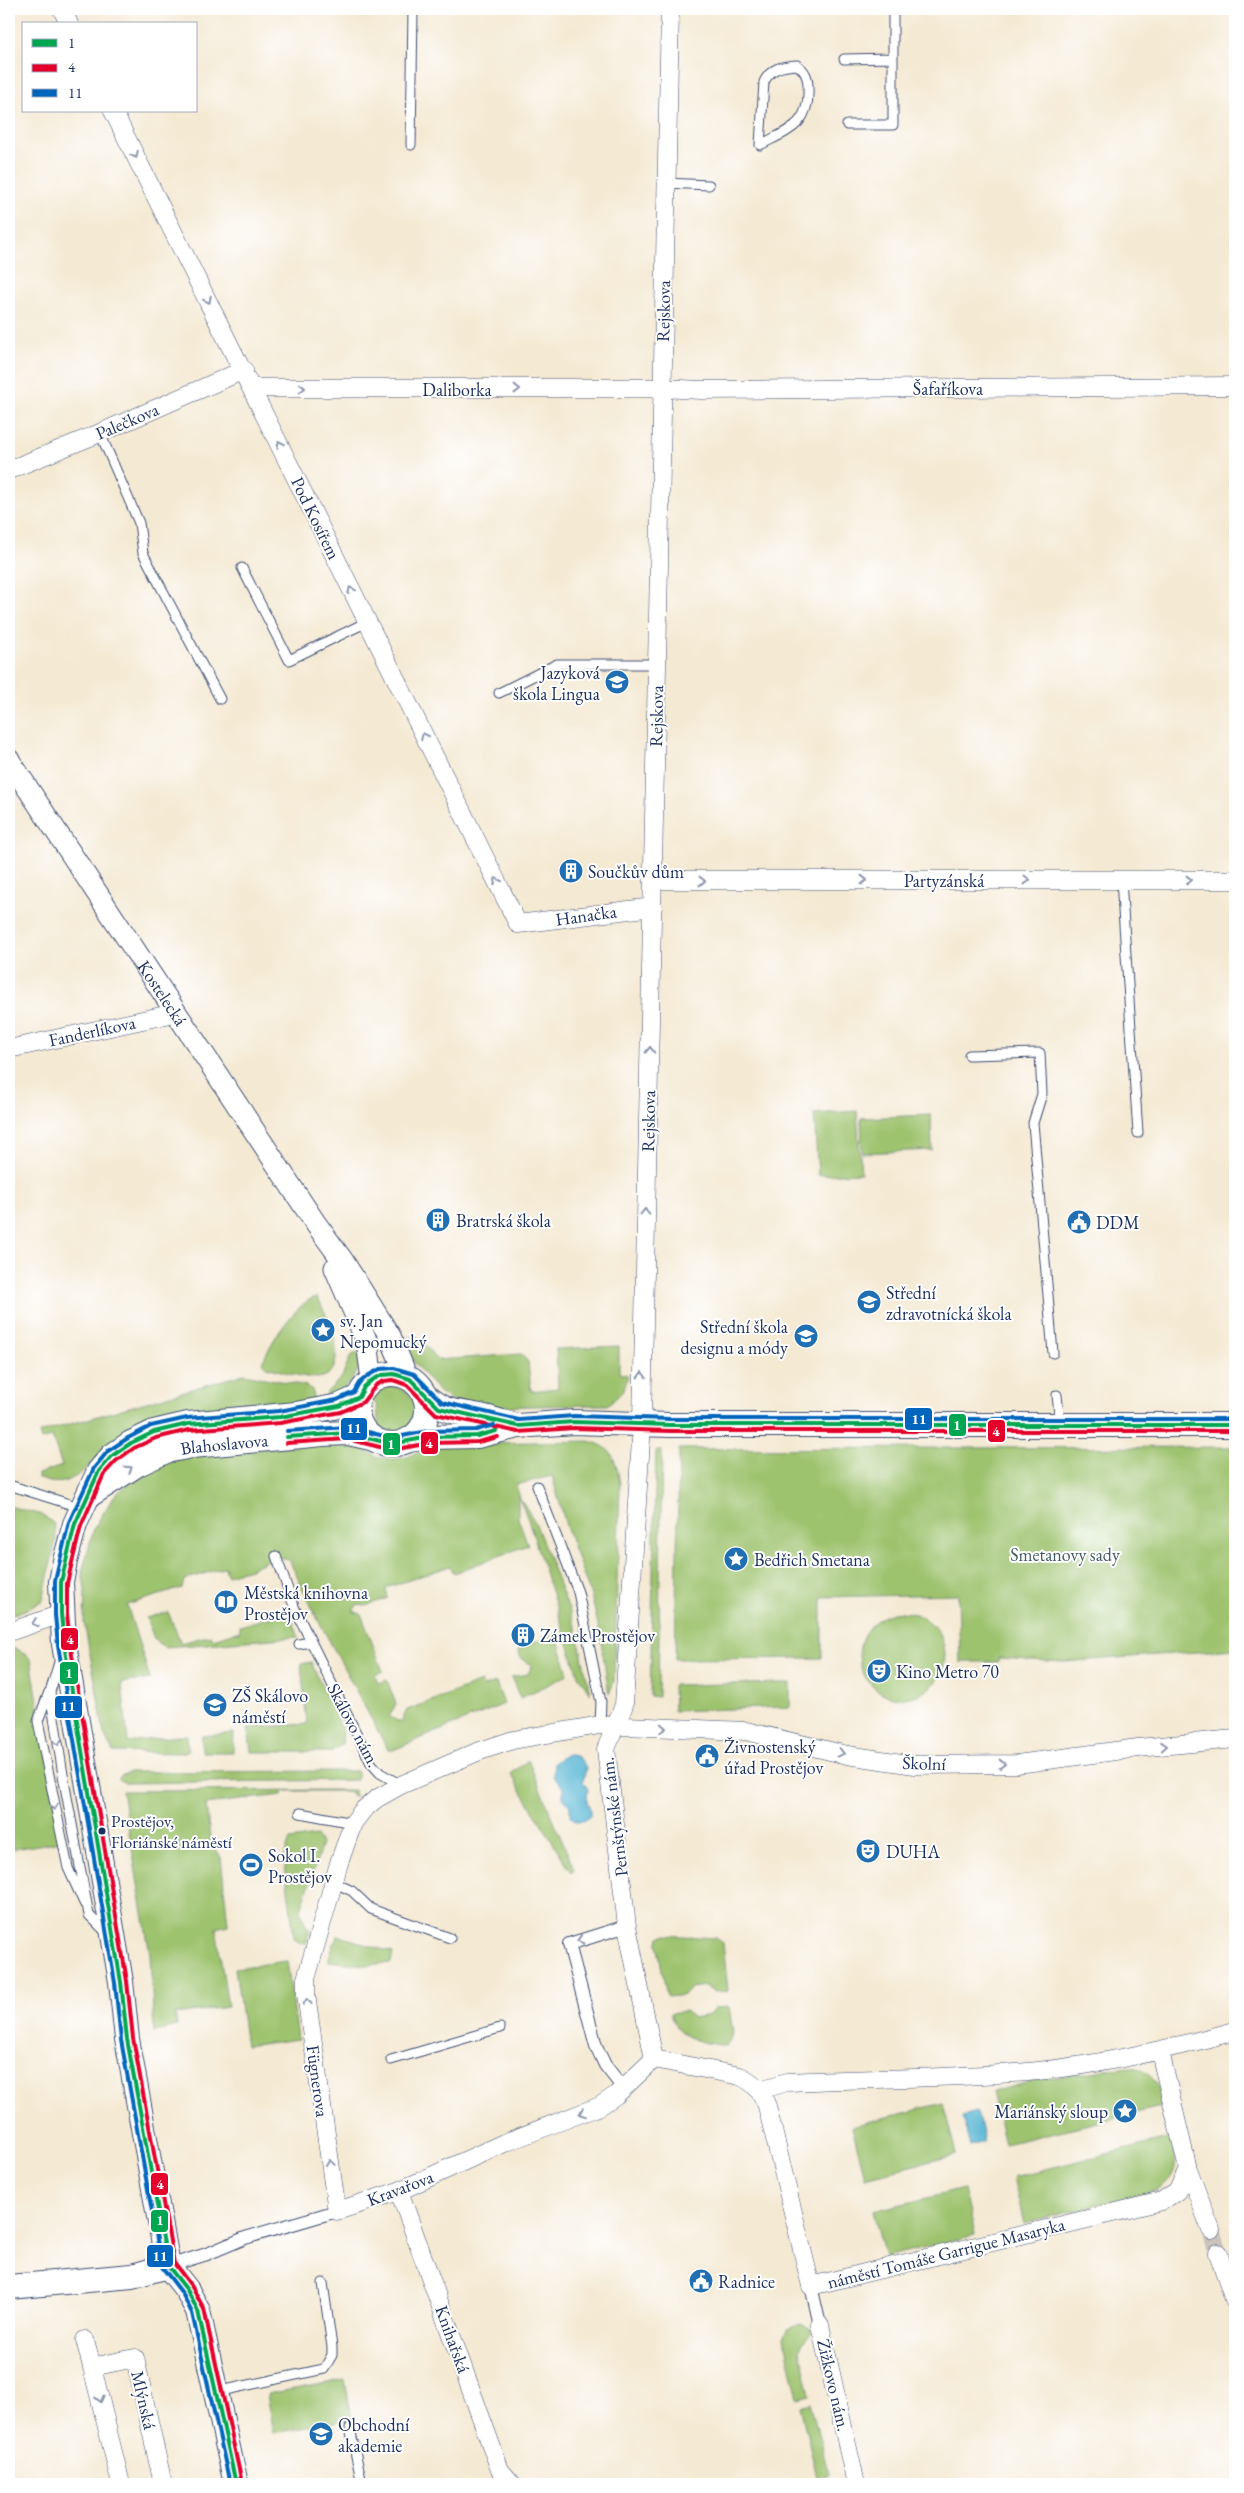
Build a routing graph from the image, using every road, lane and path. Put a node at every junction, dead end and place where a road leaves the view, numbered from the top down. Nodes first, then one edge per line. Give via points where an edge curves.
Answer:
1 (62, 9) edge
2 (413, 9) edge
3 (670, 9) edge
4 (893, 9) edge
5 (68, 22) edge
6 (892, 58) junction
7 (844, 59) dead end
8 (114, 112) edge
9 (847, 125) dead end
10 (411, 145) dead end
11 (760, 145) joint
12 (665, 183) junction
13 (708, 185) dead end
14 (244, 370) junction
15 (1235, 386) edge
16 (253, 388) junction
17 (661, 388) junction
18 (100, 433) junction
19 (9, 470) edge
20 (242, 568) dead end
21 (366, 622) junction
22 (657, 664) junction
23 (498, 692) dead end
24 (220, 698) dead end
25 (9, 760) edge
26 (653, 880) junction
27 (1120, 880) junction
28 (1235, 880) edge
29 (653, 908) junction
30 (518, 924) joint
31 (176, 1013) junction
32 (9, 1049) edge
33 (969, 1055) dead end
34 (1138, 1133) dead end
35 (316, 1224) junction
36 (1053, 1353) dead end
37 (407, 1377) junction
38 (365, 1389) junction
39 (1057, 1395) dead end
40 (425, 1396) junction
41 (642, 1424) junction
42 (1060, 1424) junction
43 (1235, 1425) edge
44 (518, 1426) junction
45 (371, 1438) junction
46 (408, 1440) junction
47 (9, 1485) edge
48 (537, 1486) dead end
49 (85, 1502) junction
50 (276, 1556) dead end
51 (61, 1614) junction
52 (9, 1632) edge
53 (310, 1642) junction
54 (64, 1644) junction
55 (299, 1644) dead end
56 (50, 1692) junction
57 (607, 1724) junction
58 (1235, 1739) edge
59 (401, 1785) junction
60 (300, 1813) dead end
61 (353, 1824) junction
62 (333, 1882) junction
63 (89, 1915) junction
64 (627, 1926) junction
65 (450, 1938) dead end
66 (114, 1940) junction
67 (500, 2028) dead end
68 (1235, 2031) edge
69 (1160, 2052) junction
70 (654, 2059) junction
71 (391, 2060) dead end
72 (624, 2088) junction
73 (760, 2090) junction
74 (1188, 2169) junction
75 (399, 2191) junction
76 (337, 2211) junction
77 (1211, 2230) tunnel mouth
78 (1218, 2253) tunnel mouth
79 (168, 2266) junction
80 (323, 2283) dead end
81 (811, 2286) junction
82 (9, 2287) edge
83 (1235, 2302) edge
84 (820, 2325) joint
85 (85, 2340) dead end
86 (92, 2367) junction
87 (215, 2392) junction
88 (350, 2428) dead end
89 (121, 2484) edge
90 (164, 2484) edge
91 (236, 2484) edge
92 (362, 2484) edge
93 (512, 2484) edge
94 (856, 2484) edge

1 - 5 street
2 - 10 lane
3 - 12 street, Rejskova
4 - 6 lane
6 - 7 lane
6 - 9 lane via 893,125
8 -> 14 street, Pod Kosířem
11 - 11 lane via 764,82 777,68 797,65 808,78 809,105 794,126
12 - 13 lane
12 - 17 street, Rejskova
14 - 16 street, Pod Kosířem
14 - 18 street, Palečkova
15 - 17 street, Šafaříkova
16 -> 17 street, Daliborka
21 -> 16 street, Pod Kosířem
17 - 22 street, Rejskova
18 - 19 street, Palečkova
18 - 24 lane via 139,523 143,553
20 - 21 lane via 289,660
30 -> 21 street, Pod Kosířem
22 - 23 lane via 557,664
22 - 26 street, Rejskova
25 - 31 street, Kostelecká
26 -> 27 street, Partyzánská
26 - 29 street, Rejskova
27 -> 28 street, Partyzánská
27 - 34 lane
29 - 30 street, Hanačka
41 -> 29 street, Rejskova
31 - 32 street, Fanderlíkova
31 - 35 street, Kostelecká
33 - 36 lane via 1040,1053 1042,1094 1032,1123
35 - 37 street, Kostelecká via 390,1336
35 - 38 street, Kostelecká via 367,1342
37 - 38 main road via 382,1375
37 - 40 main road via 419,1386
38 - 45 main road via 356,1408 358,1420
38 - 49 main road, Blahoslavova via 325,1410 188,1424 154,1432 112,1456 98,1472
39 - 42 lane
40 - 44 main road via 439,1408 454,1413
40 - 46 main road via 426,1420 417,1434
41 - 42 main road
41 - 44 main road via 574,1422
41 - 57 street, Rejskova via 624,1705
42 - 43 main road
44 - 46 main road via 477,1436
45 - 46 main road via 386,1444
49 -> 45 main road, Blahoslavova via 138,1464 166,1451 323,1434 348,1433
47 - 49 lane
48 - 57 lane via 578,1592
49 - 51 main road, Blahoslavova via 65,1561
50 - 53 lane, Skálovo nám.
51 -> 52 street
51 - 54 main road, Blahoslavova
53 - 55 lane
53 - 59 lane, Skálovo nám. via 371,1763 380,1773
54 - 56 lane
54 - 66 main road, Blahoslavova
56 -> 63 lane
56 -> 63 lane via 38,1721 68,1868
57 -> 58 street, Školní via 746,1731 847,1755 915,1765 1017,1764
57 - 59 street via 514,1740 477,1752
57 - 64 street, Pernštýnské nám. via 606,1750
59 - 61 street via 376,1799
60 - 61 lane
61 - 62 street
62 - 65 lane via 352,1891 371,1910
76 -> 62 street, Fügnerova via 306,1994 306,1979
63 - 66 lane
64 - 70 street, Pernštýnské nám.
64 -> 72 street via 569,1944 596,2046 605,2065
66 - 79 main road, Blahoslavova via 127,2039
67 - 71 lane
68 - 69 street
69 - 73 street via 1037,2071 872,2081 787,2082
69 - 74 street
70 - 72 street
70 - 73 street via 740,2076
72 -> 75 street, Kravařova via 600,2106 504,2143
73 - 81 street, náměstí Tomáše Garrigue Masaryka via 767,2106
74 - 77 street
74 - 81 street, náměstí Tomáše Garrigue Masaryka via 1177,2191 1162,2201
75 - 76 street, Kravařova
75 - 93 street, Knihařská via 500,2470
76 - 79 street, Kravařova via 245,2238
78 - 83 street
79 - 82 main road via 123,2278
79 - 87 main road via 198,2311
80 - 87 lane via 332,2347 332,2355 324,2368
81 - 84 street, Žižkovo nám.
84 - 94 street, Žižkovo nám.
85 - 86 street
86 -> 89 street
86 - 90 street, Mlýnská via 135,2358
87 - 91 main road
88 - 92 lane

